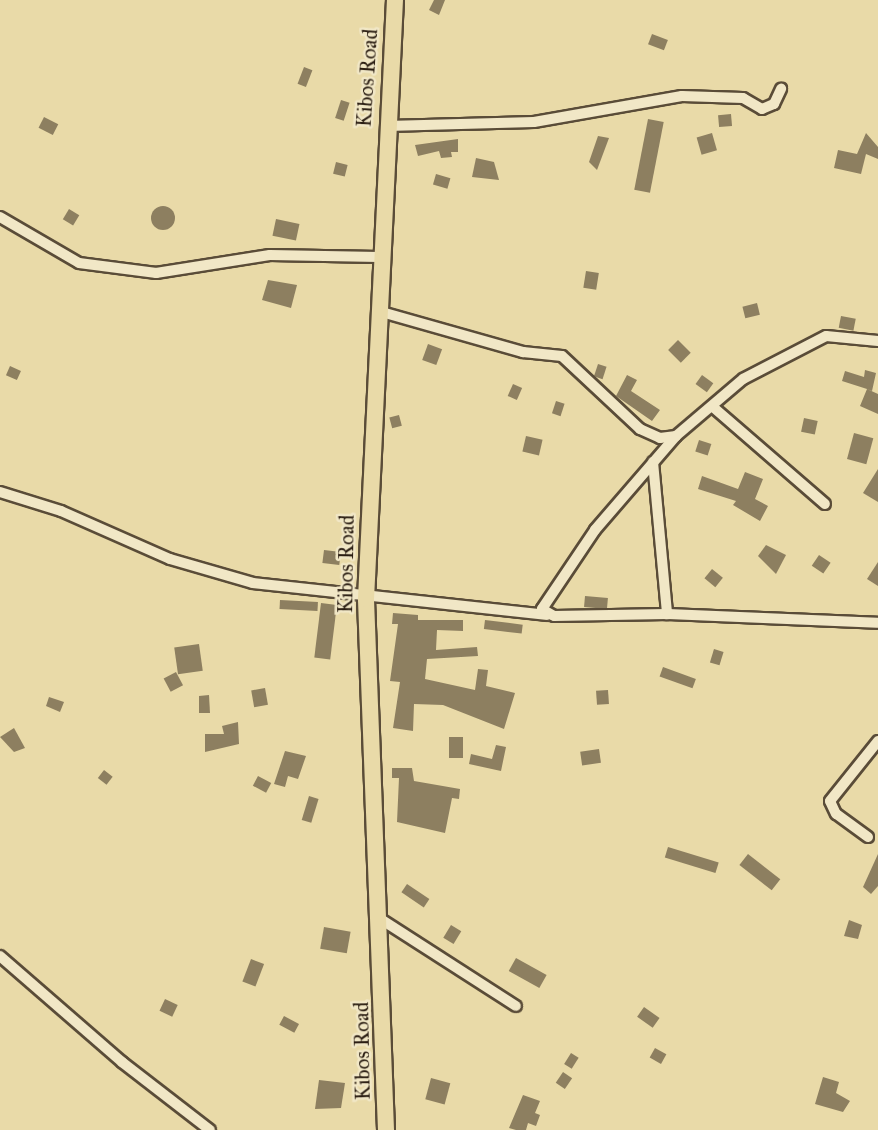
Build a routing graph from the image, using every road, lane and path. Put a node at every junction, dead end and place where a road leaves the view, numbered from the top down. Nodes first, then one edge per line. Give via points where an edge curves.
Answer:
1 (395, 0) edge
2 (781, 89) dead end
3 (387, 126) junction
4 (0, 217) edge
5 (379, 257) junction
6 (378, 311) junction
7 (878, 341) edge
8 (713, 407) junction
9 (676, 436) junction
10 (653, 462) junction
11 (0, 492) edge
12 (825, 504) dead end
13 (366, 599) junction
14 (667, 614) junction
15 (547, 615) junction
16 (878, 623) edge
17 (878, 741) edge
18 (868, 837) dead end
19 (382, 920) junction
20 (0, 956) edge
21 (516, 1006) dead end
22 (210, 1130) edge
23 (386, 1130) edge

1 - 3 main road, Kibos Road
2 - 3 street via 774,104 762,108 743,98 682,96 534,122
3 - 5 main road, Kibos Road
4 - 5 street via 79,263 156,273 270,255
5 - 6 main road, Kibos Road
6 - 9 street via 523,352 562,356 640,429 660,438
6 - 13 main road, Kibos Road
7 - 8 street via 838,336 814,340 749,374
8 - 9 street
8 - 12 street
9 - 10 street
10 - 14 street
10 - 15 street via 595,530 547,598 542,609
11 - 13 street via 210,573
13 - 15 street
13 - 19 main road, Kibos Road
14 - 15 street
14 - 16 street
17 - 18 street via 830,801 836,814
19 - 21 street
19 - 23 main road, Kibos Road
20 - 22 street via 122,1062

